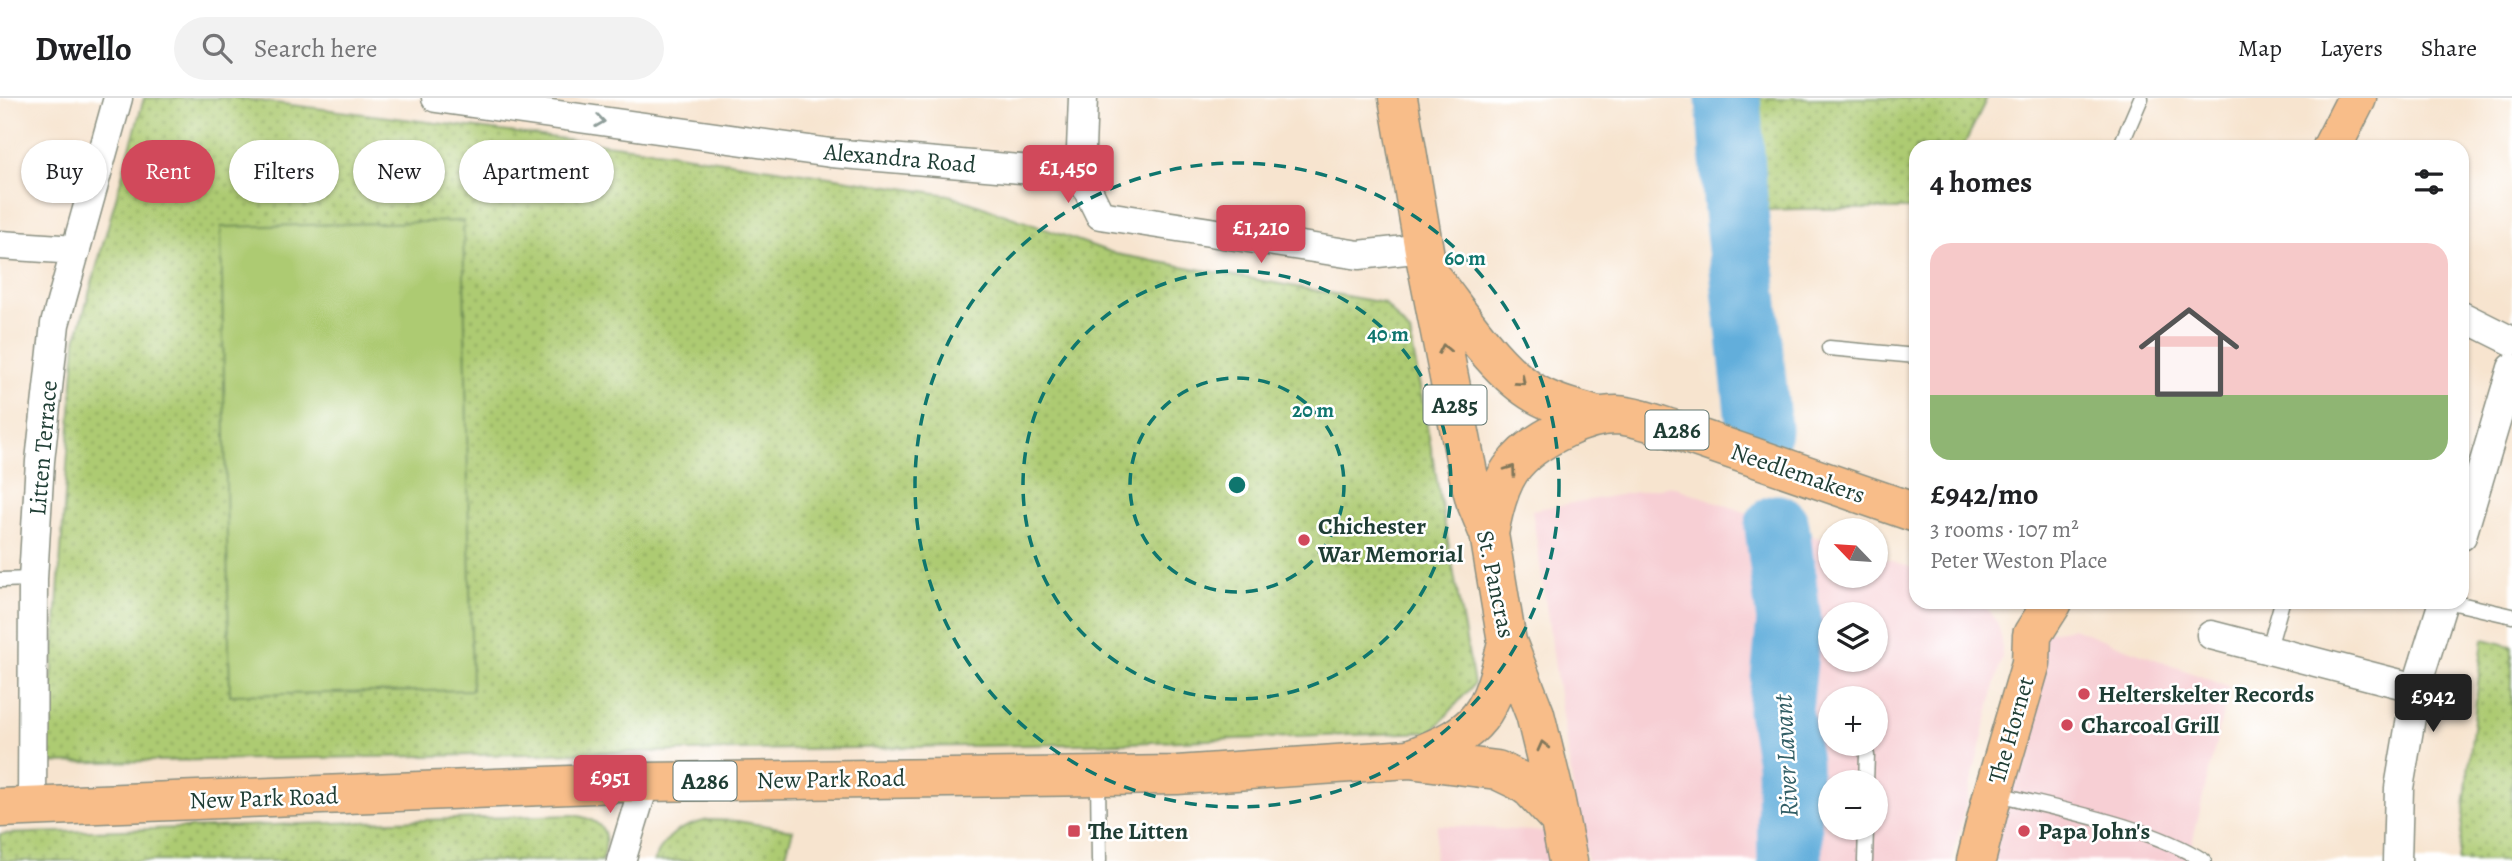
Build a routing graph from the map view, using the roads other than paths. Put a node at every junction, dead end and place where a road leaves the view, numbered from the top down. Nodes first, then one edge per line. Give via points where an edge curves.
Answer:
1 (118, 98) edge
2 (436, 98) edge
3 (1083, 98) edge
4 (1398, 98) edge
5 (2141, 98) edge
6 (2357, 98) edge
7 (2123, 140) edge
8 (2336, 140) edge
9 (1080, 174) junction
10 (0, 245) edge
11 (76, 250) junction
12 (1426, 261) junction
13 (2469, 320) edge
14 (2512, 341) edge
15 (1829, 348) dead end
16 (1909, 355) edge
17 (2512, 368) edge
18 (1598, 416) junction
19 (1909, 511) edge
20 (2469, 512) edge
21 (1489, 534) junction
22 (33, 579) junction
23 (0, 580) edge
24 (2469, 606) edge
25 (2019, 609) edge
26 (2049, 609) edge
27 (2280, 609) edge
28 (2441, 609) edge
29 (2512, 617) edge
30 (2032, 635) junction
31 (2211, 635) dead end
32 (1507, 642) junction
33 (2269, 648) junction
34 (2416, 688) junction
35 (1409, 759) junction
36 (1098, 775) junction
37 (645, 782) junction
38 (1993, 793) junction
39 (16, 807) edge
40 (1559, 819) junction
41 (1866, 840) edge
42 (621, 861) edge
43 (1099, 861) edge
44 (1568, 861) edge
45 (1866, 861) edge
46 (1976, 861) edge
47 (2204, 861) edge
48 (2397, 861) edge

1 - 11 street, Litten Terrace
2 -> 9 street, Alexandra Road via 831,153
3 - 9 street
4 - 12 main road, St. Pancras / A285
5 - 7 lane
6 - 8 main road
9 - 12 street via 1100,215
10 - 11 street
11 - 22 street, Litten Terrace via 55,324
12 -> 18 main road, Needlemakers / A285 via 1468,324 1516,378 1551,402
21 -> 12 main road, St. Pancras / A285 via 1468,473
13 - 14 street
15 - 16 lane
17 - 20 street
18 - 19 main road, Needlemakers / A286 via 1637,418
21 -> 18 main road, Needlemakers / A286 via 1499,489 1527,450
21 - 32 main road, St. Pancras / A286
22 - 23 lane
22 - 39 street, Litten Terrace
24 - 29 lane
25 - 30 main road
26 - 30 main road, The Hornet
27 - 33 lane
28 - 34 street
30 - 38 main road, The Hornet via 2031,663
31 - 33 street
32 - 35 main road, New Park Road / A286 via 1497,685 1476,723 1445,746
40 -> 32 main road, St. Pancras / A286 via 1535,714
33 - 34 street
34 - 48 street via 2399,788
35 - 36 main road, New Park Road / A286 via 1177,775
35 - 40 main road, New Park Road / A286 via 1497,770 1531,789
36 - 37 main road, New Park Road / A286
36 - 43 lane
37 - 39 main road, New Park Road / A286
37 - 42 street
38 - 46 main road, The Hornet
38 - 47 lane via 2141,832
40 - 44 main road, St. Pancras / A286
41 - 45 lane

